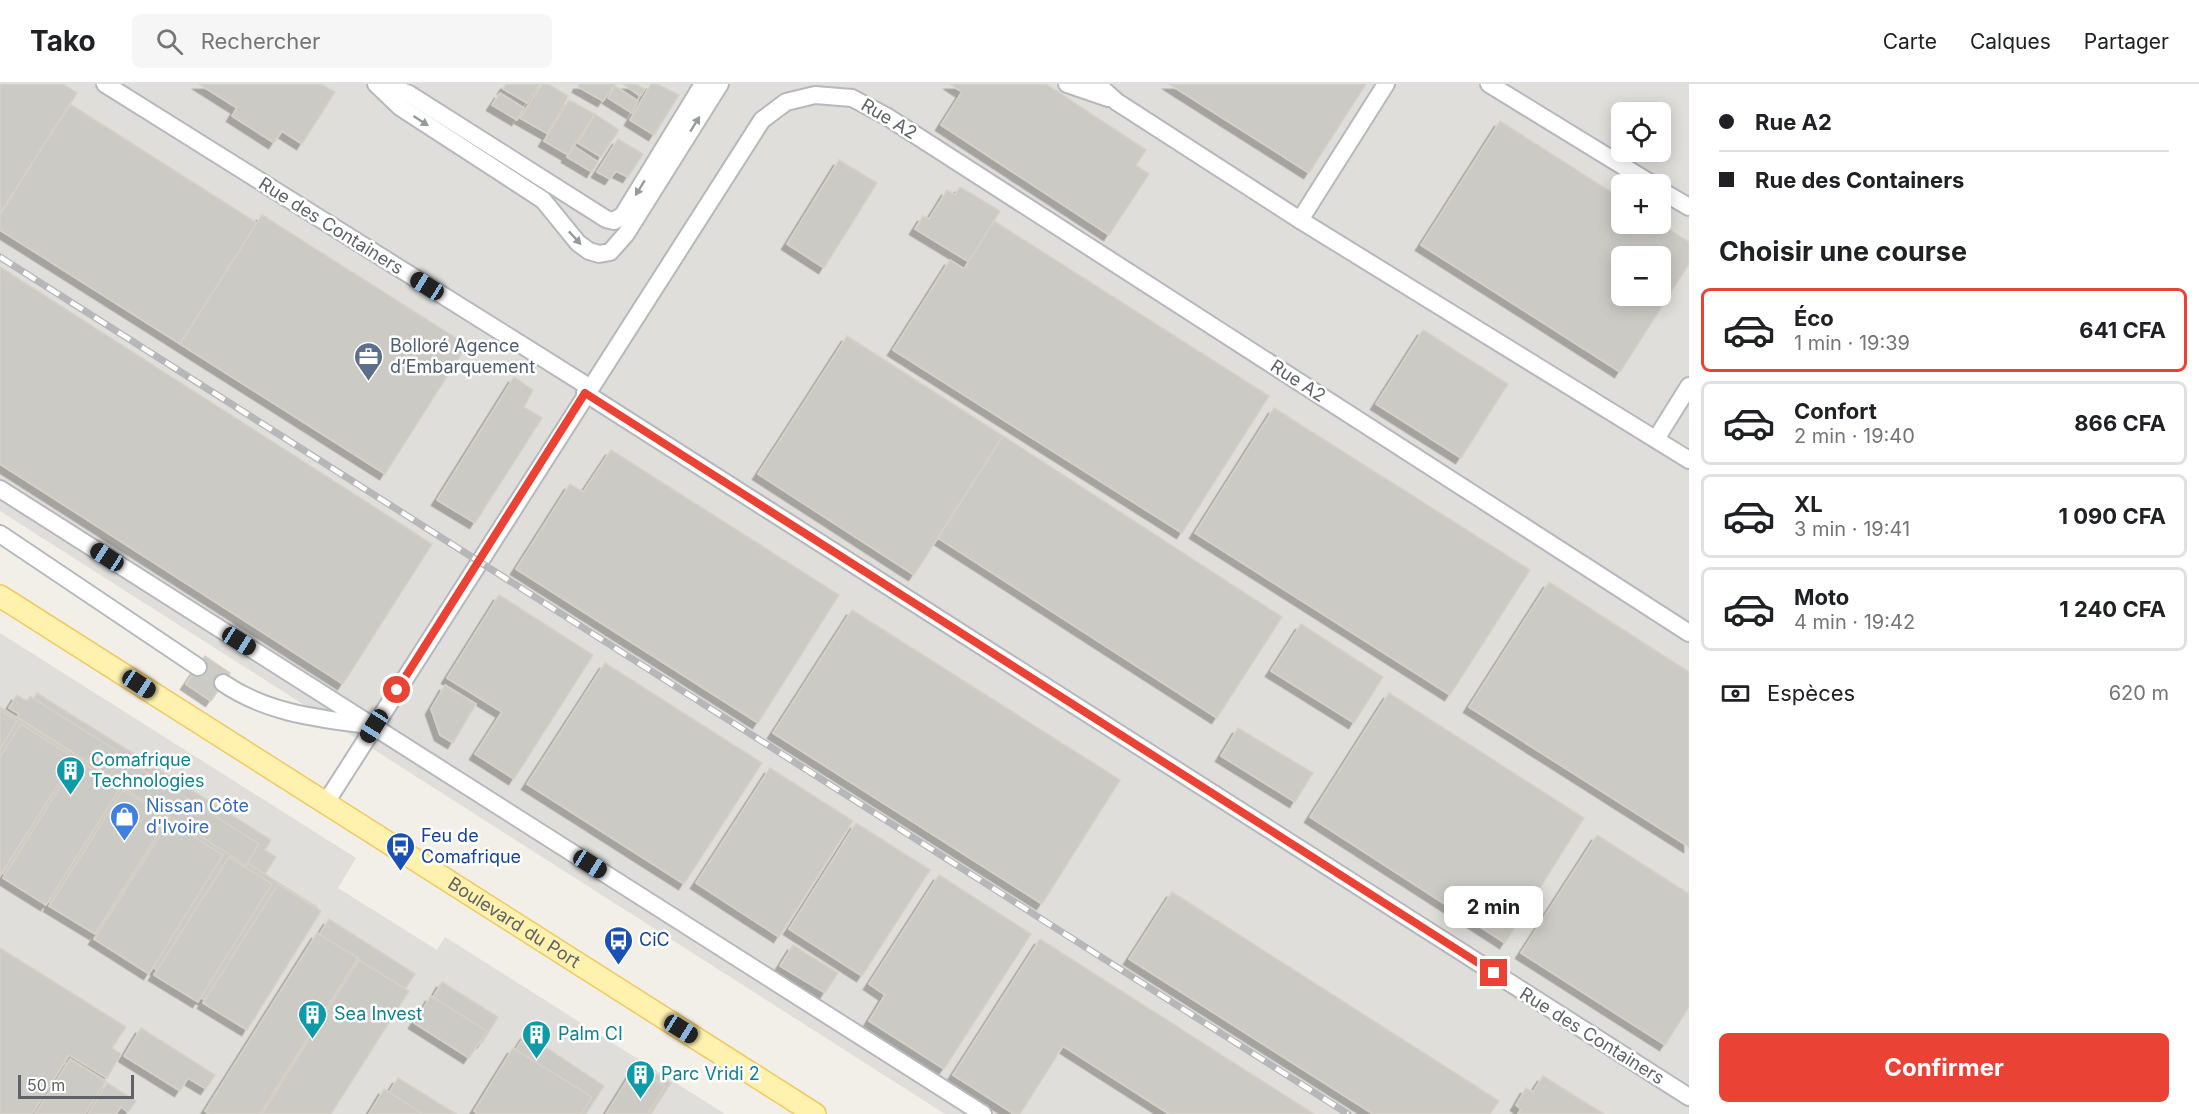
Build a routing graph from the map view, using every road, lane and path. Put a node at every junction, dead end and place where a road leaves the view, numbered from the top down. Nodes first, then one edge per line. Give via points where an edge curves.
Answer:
1 (105, 84) edge
2 (376, 84) edge
3 (384, 84) edge
4 (1067, 84) edge
5 (1097, 84) edge
6 (1386, 84) edge
7 (1489, 84) edge
8 (707, 87) edge
9 (1117, 102) junction
10 (1636, 174) edge
11 (1671, 196) edge
12 (1689, 207) edge
13 (1300, 220) junction
14 (1689, 386) edge
15 (587, 390) junction
16 (1656, 439) junction
17 (1689, 460) edge
18 (0, 489) edge
19 (0, 534) edge
20 (0, 596) edge
21 (1689, 633) edge
22 (198, 666) tunnel mouth
23 (223, 684) tunnel mouth
24 (374, 726) junction
25 (325, 804) junction
26 (1689, 1097) edge
27 (815, 1114) edge
28 (983, 1114) edge

1 - 15 street, Rue des Containers
2 -> 8 street via 400,107 543,200 578,243 599,254 610,252 626,234
8 -> 3 street via 623,215 614,221 409,94
4 - 9 street
5 - 9 street
6 - 13 street
7 - 10 street
9 - 13 street
11 - 12 street
13 - 16 street
14 - 16 street
15 - 21 street, Rue A2 via 762,120 786,102 815,95 852,98 886,116
15 - 24 street, Rue A2
15 - 26 street, Rue des Containers
16 - 17 street
18 - 24 street
19 - 22 street
20 - 25 main road, Boulevard du Port
23 - 24 street via 267,707
24 - 25 street, Rue A2
24 - 28 street
25 - 27 main road, Boulevard du Port

